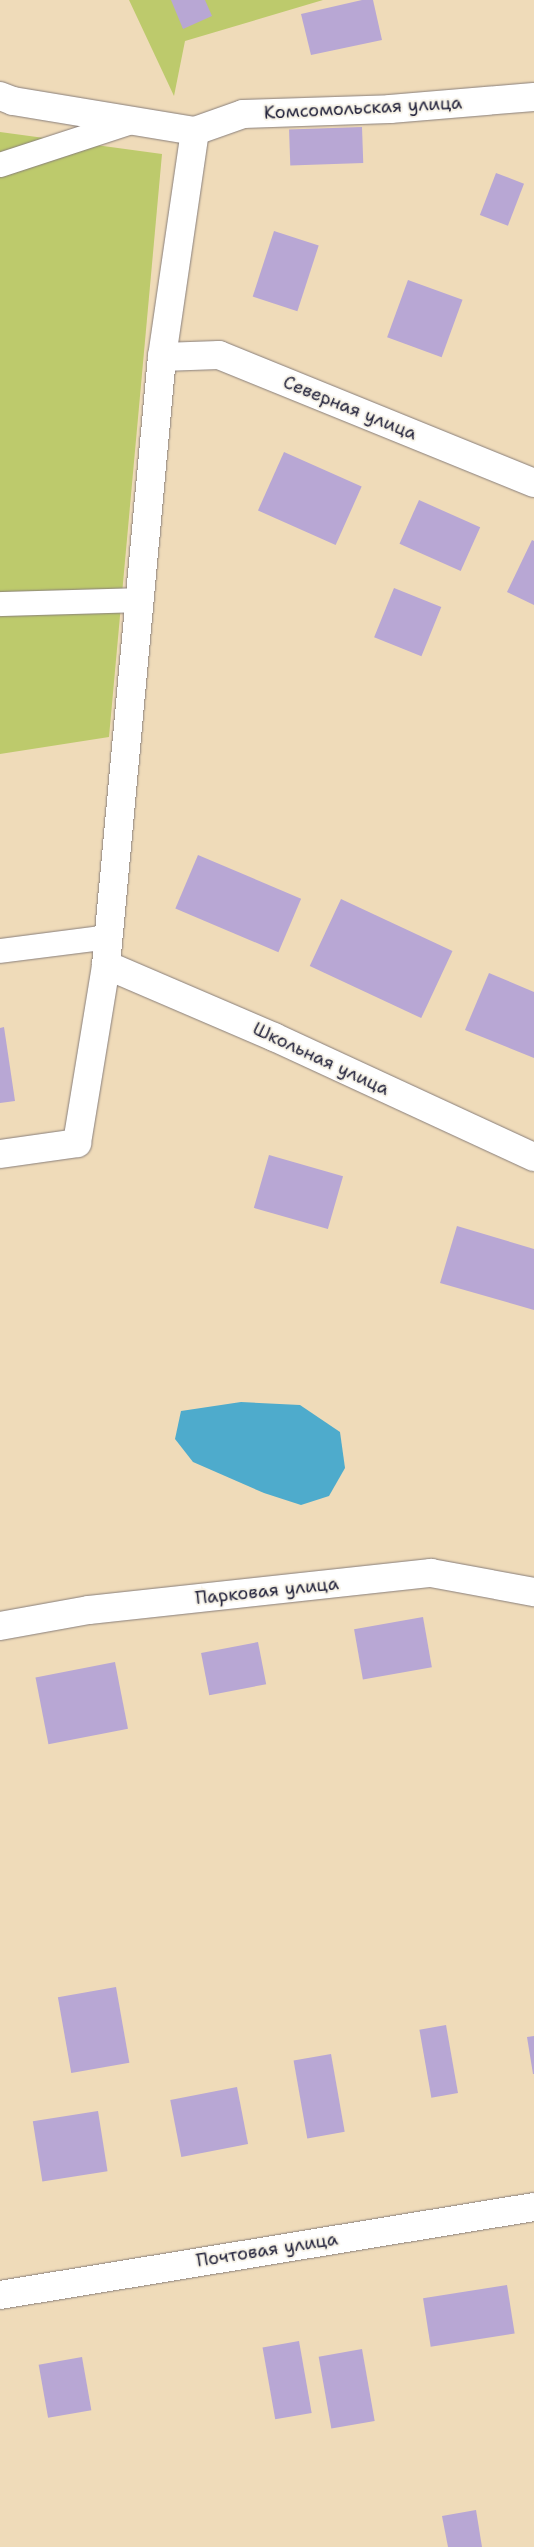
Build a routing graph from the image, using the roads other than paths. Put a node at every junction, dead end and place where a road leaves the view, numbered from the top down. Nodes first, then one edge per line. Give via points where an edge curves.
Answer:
1 (0, 96) edge
2 (534, 97) edge
3 (135, 121) junction
4 (195, 131) junction
5 (0, 165) edge
6 (162, 357) junction
7 (534, 483) edge
8 (140, 600) junction
9 (0, 604) edge
10 (109, 937) junction
11 (0, 951) edge
12 (106, 965) junction
13 (0, 1154) edge
14 (534, 1157) edge
15 (534, 1592) edge
16 (0, 1626) edge
17 (534, 2207) edge
18 (0, 2296) edge

1 - 3 street via 13,101
2 - 4 street, Комсомольская улица via 390,109 243,114
3 - 4 street
3 - 5 lane
4 - 6 street
6 - 7 street, Северная улица via 219,355
6 - 8 street
8 - 9 lane
8 - 10 street
10 - 11 lane
10 - 12 street
12 - 13 street via 77,1143
12 - 14 street, Школьная улица via 274,1037
15 - 16 street, Парковая улица via 431,1573 90,1610
17 - 18 street, Почтовая улица

